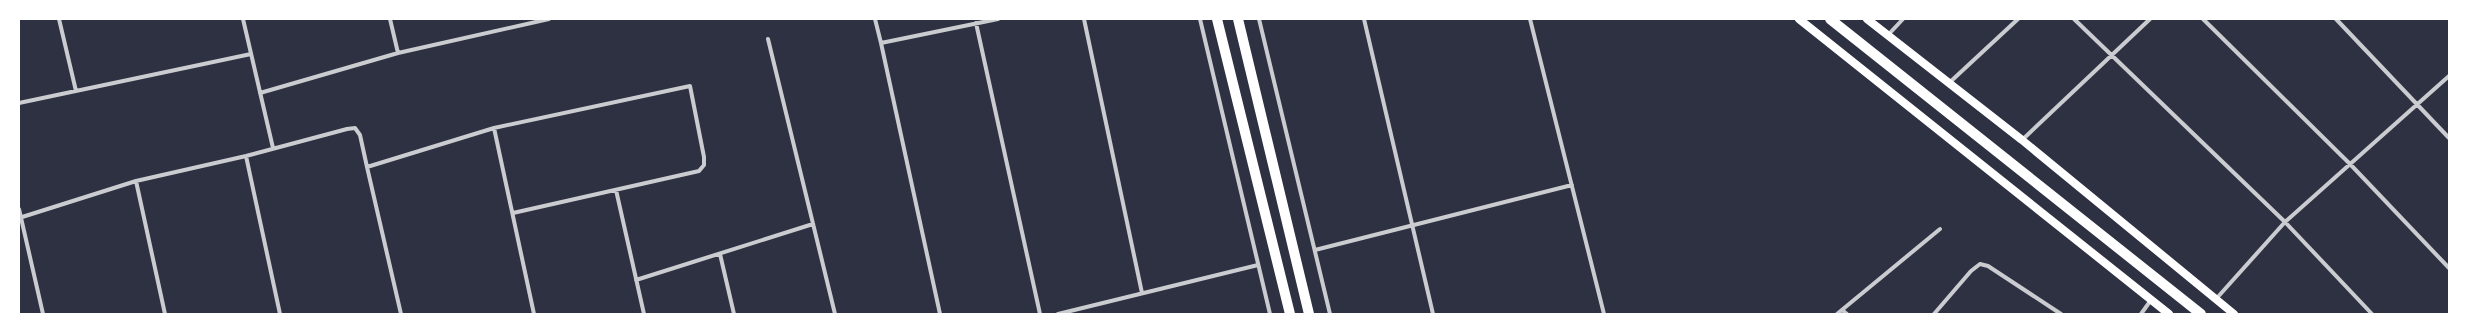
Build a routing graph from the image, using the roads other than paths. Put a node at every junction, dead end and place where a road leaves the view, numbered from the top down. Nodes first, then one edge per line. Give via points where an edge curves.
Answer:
1 (59, 19) edge
2 (243, 19) edge
3 (390, 19) edge
4 (549, 19) edge
5 (875, 19) edge
6 (998, 19) edge
7 (1084, 19) edge
8 (1200, 19) edge
9 (1217, 19) edge
10 (1238, 19) edge
11 (1259, 19) edge
12 (1364, 19) edge
13 (1530, 19) edge
14 (1799, 19) edge
15 (1830, 19) edge
16 (1867, 19) edge
17 (1903, 19) edge
18 (2018, 19) edge
19 (2074, 19) edge
20 (2150, 19) edge
21 (2203, 19) edge
22 (2336, 19) edge
23 (976, 23) junction
24 (1888, 35) junction
25 (768, 39) dead end
26 (881, 43) junction
27 (398, 53) junction
28 (251, 54) junction
29 (2111, 56) junction
30 (2449, 76) edge
31 (1949, 83) junction
32 (76, 91) junction
33 (260, 93) junction
34 (19, 103) edge
35 (2417, 104) junction
36 (494, 128) junction
37 (2449, 138) edge
38 (2022, 140) junction
39 (273, 148) junction
40 (246, 156) junction
41 (2350, 164) junction
42 (367, 167) junction
43 (136, 181) junction
44 (1572, 185) junction
45 (616, 190) junction
46 (19, 209) edge
47 (513, 212) junction
48 (20, 218) edge
49 (2285, 222) junction
50 (813, 224) junction
51 (1412, 225) junction
52 (1940, 230) dead end
53 (1315, 250) junction
54 (720, 254) junction
55 (1258, 265) junction
56 (2449, 268) edge
57 (636, 280) junction
58 (1142, 293) junction
59 (2151, 299) junction
60 (2216, 299) junction
61 (1842, 310) junction
62 (43, 314) edge
63 (165, 314) edge
64 (280, 314) edge
65 (401, 314) edge
66 (534, 314) edge
67 (644, 314) edge
68 (734, 314) edge
69 (835, 314) edge
70 (940, 314) edge
71 (1040, 314) edge
72 (1058, 314) edge
73 (1270, 314) edge
74 (1290, 314) edge
75 (1309, 314) edge
76 (1330, 314) edge
77 (1433, 314) edge
78 (1604, 314) edge
79 (1837, 314) edge
80 (1847, 314) edge
81 (1934, 314) edge
82 (2061, 314) edge
83 (2141, 314) edge
84 (2169, 314) edge
85 (2201, 314) edge
86 (2234, 314) edge
87 (2372, 314) edge

1 - 32 street
2 - 28 street
3 - 27 street
4 - 27 street
5 - 26 street
6 - 23 street
7 - 58 street
8 - 55 street
9 - 74 main road
10 - 75 main road
11 - 53 street
12 - 51 street
13 - 44 street
14 - 59 main road
15 - 85 main road
16 - 24 main road
17 - 24 street
18 - 31 street
19 - 29 street
20 - 29 street
21 - 41 street
22 - 35 street
23 - 26 street
23 - 71 street
24 - 31 main road
25 - 50 street
26 - 70 street
27 - 33 street
28 - 32 street
28 - 33 street
29 - 38 street
29 - 49 street
30 - 35 street
31 - 38 main road
32 - 34 street
33 - 39 street
35 - 37 street
35 - 41 street
36 - 42 street
36 - 45 street via 690,86 704,165 699,171
36 - 47 street
38 - 60 main road
39 - 40 street
39 - 42 street via 355,128 360,135
40 - 43 street
40 - 64 street
41 - 49 street
41 - 56 street
42 - 65 street
43 - 48 street
43 - 63 street
44 - 51 street
44 - 78 street
45 - 47 street
45 - 57 street
46 - 48 street
47 - 66 street
48 - 62 street
49 - 60 street
49 - 87 street
50 - 54 street
50 - 69 street
51 - 53 street
51 - 77 street
52 - 61 street
53 - 76 street
54 - 57 street
54 - 68 street
55 - 58 street
55 - 73 street
57 - 67 street
58 - 72 street
59 - 83 street
59 - 84 main road
60 - 86 main road
61 - 79 street
61 - 80 street
81 - 82 street via 1980,264 1988,266

